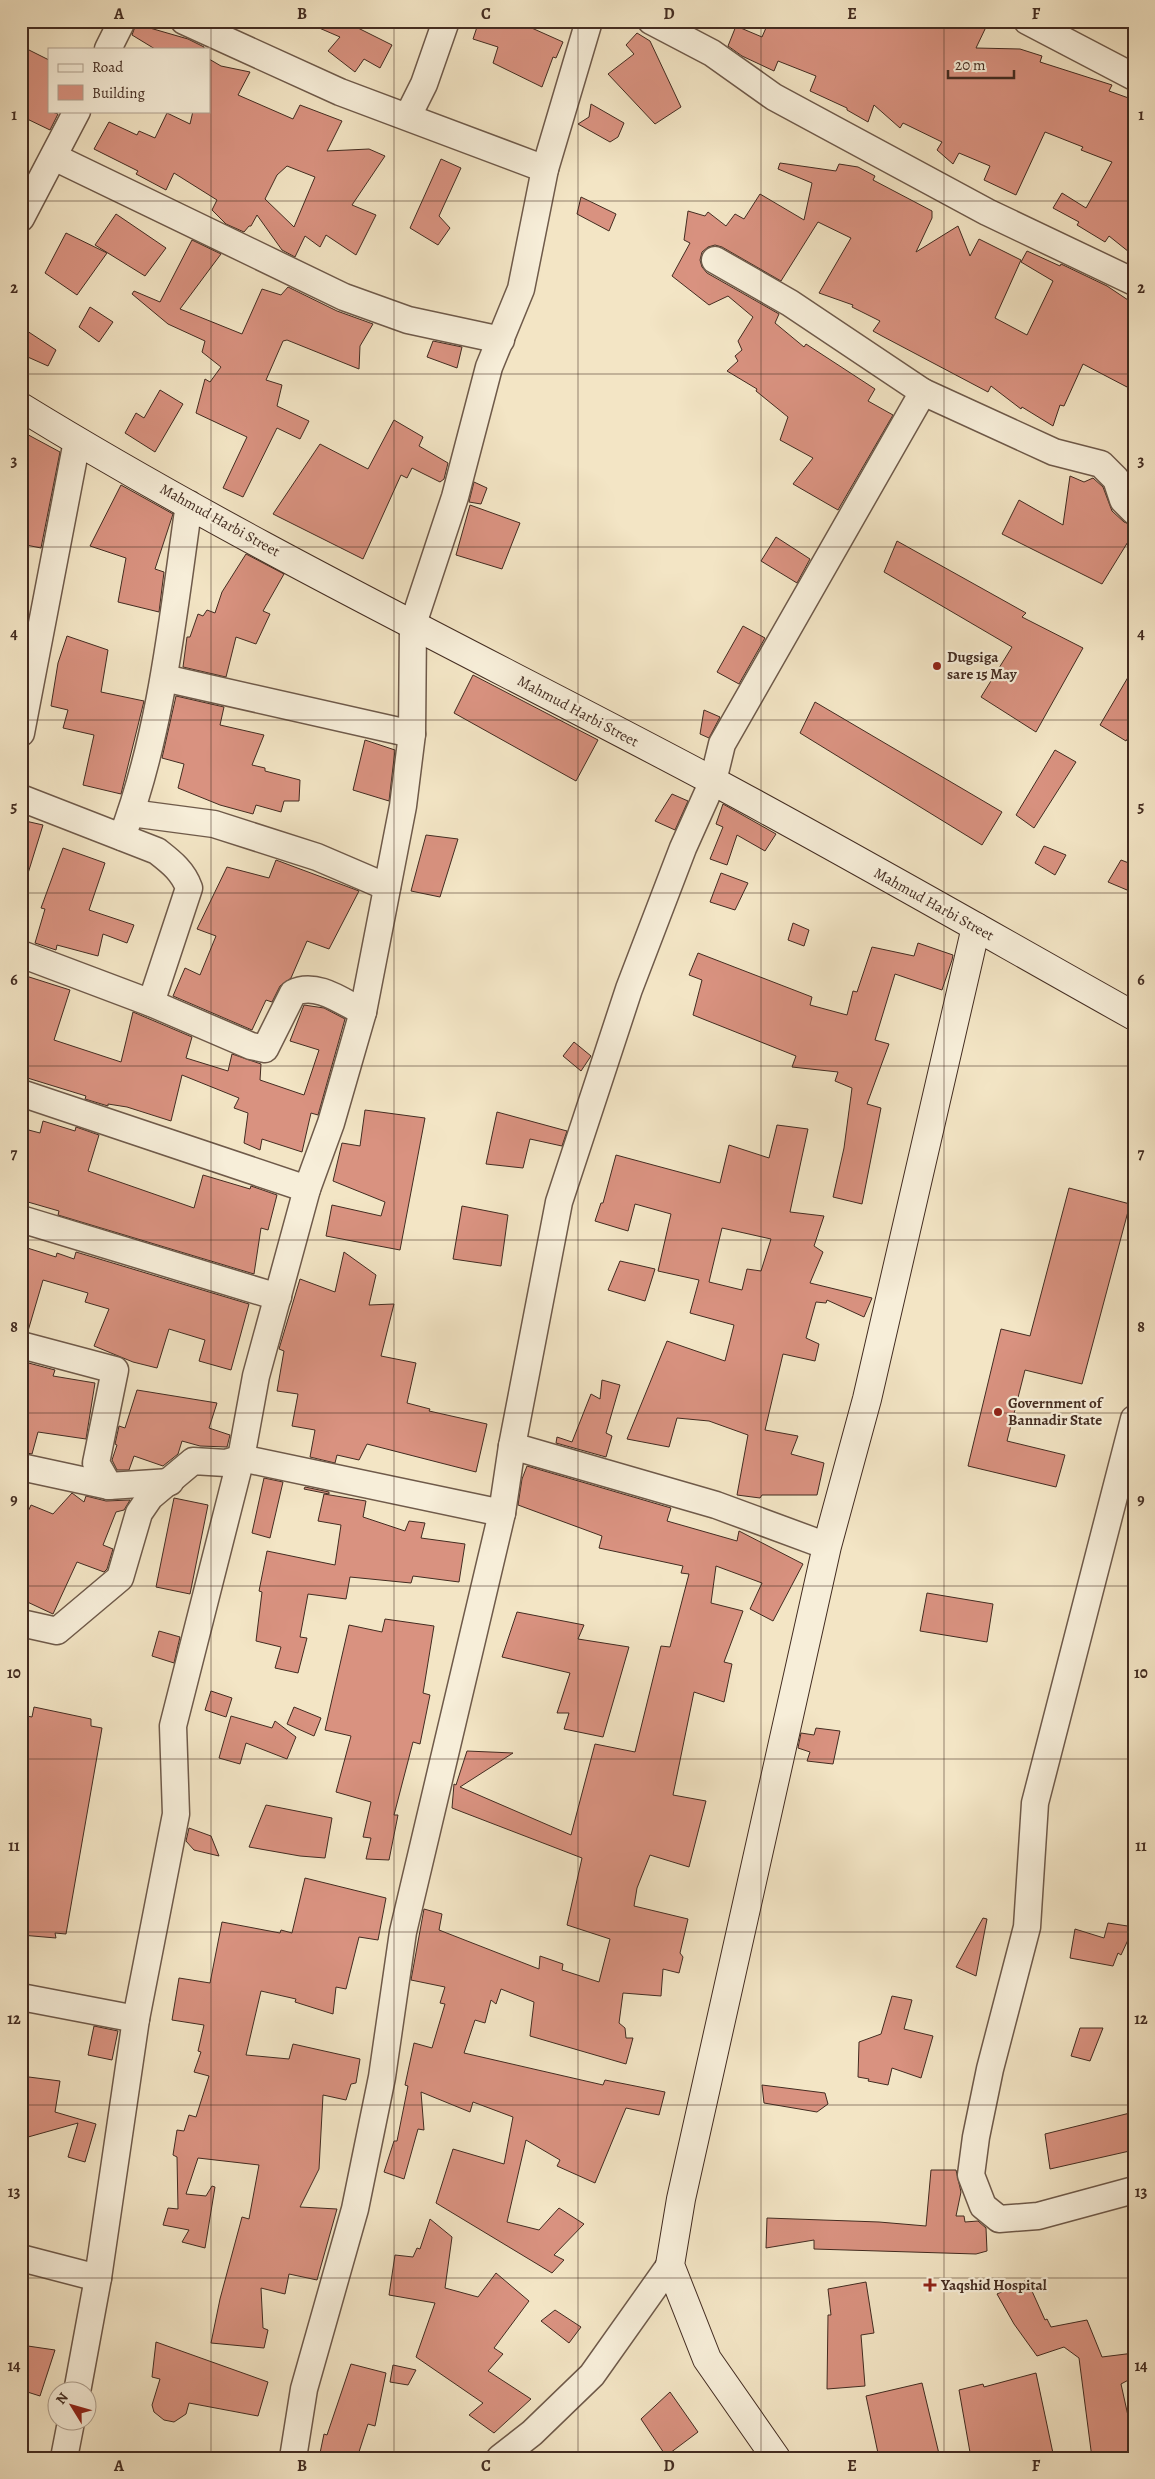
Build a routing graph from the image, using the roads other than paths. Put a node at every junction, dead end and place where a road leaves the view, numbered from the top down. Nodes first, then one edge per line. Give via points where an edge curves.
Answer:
1 (122, 21) edge
2 (184, 21) edge
3 (446, 21) edge
4 (590, 21) edge
5 (651, 21) edge
6 (1027, 21) edge
7 (108, 48) edge
8 (1134, 78) edge
9 (76, 112) edge
10 (408, 116) junction
11 (54, 157) junction
12 (545, 169) junction
13 (21, 218) edge
14 (715, 260) dead end
15 (1134, 282) edge
16 (501, 340) junction
17 (923, 392) junction
18 (21, 407) edge
19 (77, 441) junction
20 (189, 504) junction
21 (1134, 510) edge
22 (413, 624) junction
23 (164, 678) junction
24 (21, 733) edge
25 (412, 734) junction
26 (713, 781) junction
27 (21, 798) edge
28 (131, 813) junction
29 (122, 837) junction
30 (387, 888) junction
31 (976, 927) junction
32 (21, 954) edge
33 (151, 1003) junction
34 (363, 1012) junction
35 (1134, 1016) edge
36 (21, 1093) edge
37 (307, 1189) junction
38 (21, 1219) edge
39 (278, 1297) junction
40 (21, 1345) edge
41 (1134, 1419) edge
42 (512, 1446) junction
43 (241, 1458) junction
44 (21, 1466) edge
45 (170, 1482) junction
46 (108, 1486) junction
47 (502, 1512) junction
48 (827, 1546) junction
49 (21, 1623) edge
50 (21, 1997) edge
51 (136, 2019) junction
52 (1134, 2190) edge
53 (21, 2258) edge
54 (670, 2264) junction
55 (98, 2278) junction
56 (79, 2382) edge
57 (69, 2432) edge
58 (64, 2458) edge
59 (293, 2458) edge
60 (500, 2458) edge
61 (776, 2458) edge

1 - 7 street
2 - 10 street via 340,92
3 - 10 street via 424,84
4 - 12 street
5 - 15 street via 712,53 774,96 987,212
6 - 8 street
9 - 11 street
10 - 12 street
11 - 13 street
11 - 16 street via 344,297 408,320
12 - 16 street via 521,289
14 - 17 street via 790,303
16 - 22 street via 489,368 455,497
17 - 21 street via 1054,452 1101,464 1116,479 1123,500
17 - 26 street via 722,744
18 - 19 street, Mahmud Harbi Street
19 - 20 street, Mahmud Harbi Street
19 - 24 street
20 - 22 street, Mahmud Harbi Street
20 - 23 street
22 - 25 street
22 - 26 street, Mahmud Harbi Street
23 - 25 street
23 - 28 street
25 - 30 street via 403,806
26 - 31 street, Mahmud Harbi Street
26 - 42 street via 683,848 629,989 559,1202
27 - 29 street
28 - 29 street
28 - 30 street via 214,824 317,857
29 - 33 street via 157,851 175,864 189,888
30 - 34 street
31 - 35 street, Mahmud Harbi Street
31 - 48 street via 867,1399
32 - 33 street
33 - 34 street via 251,1046 265,1048 294,994 301,989 316,989
34 - 37 street via 331,1123
36 - 37 street
37 - 39 street
38 - 39 street
39 - 43 street via 256,1376
40 - 46 street via 115,1370 96,1463
41 - 52 street via 1034,1802 1027,1927 990,2069 971,2175 984,2206 999,2219 1038,2216
42 - 47 street
42 - 48 street via 716,1505
43 - 45 street via 226,1463 193,1461
43 - 47 street
43 - 51 street via 173,1726 176,1814
44 - 46 street
45 - 46 street
45 - 49 street via 150,1498 139,1513 120,1578 57,1631
47 - 59 street via 404,1932 382,2077 355,2208 304,2389
48 - 54 street via 681,2199
50 - 51 street
51 - 55 street
53 - 55 street
54 - 60 street via 592,2375 532,2433
54 - 61 street via 706,2359
55 - 56 street
57 - 58 street

